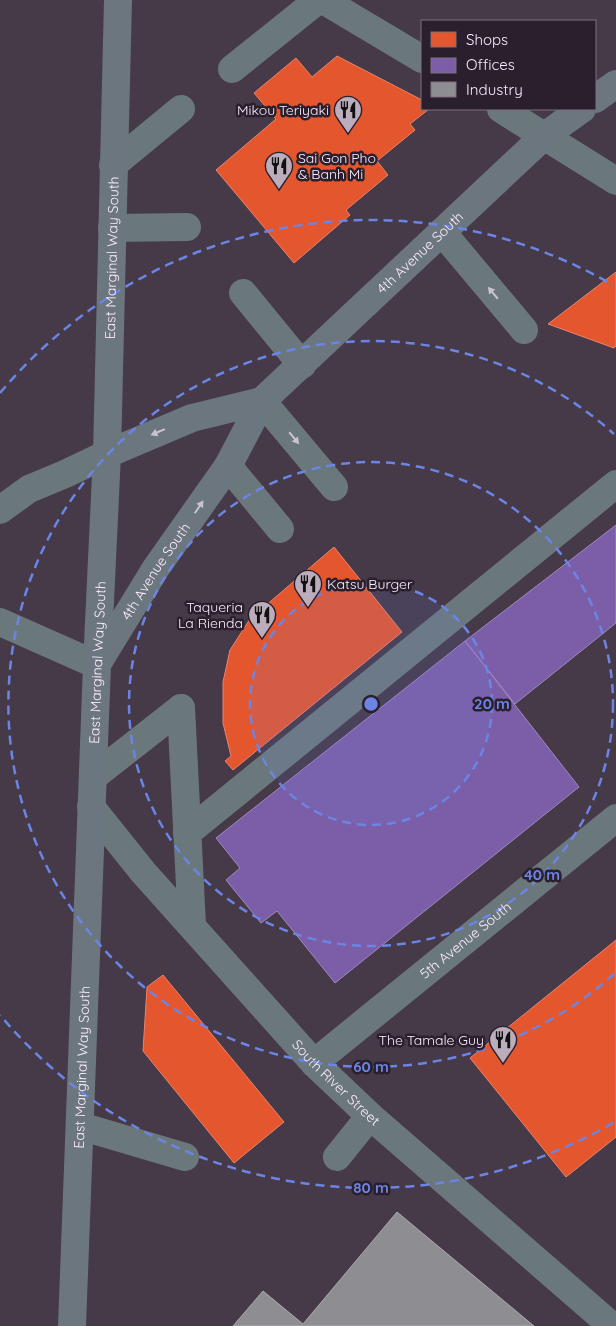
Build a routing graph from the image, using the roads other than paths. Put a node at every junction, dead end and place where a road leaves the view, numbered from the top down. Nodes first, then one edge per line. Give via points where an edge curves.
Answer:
1 (118, 0) edge
2 (318, 0) edge
3 (323, 0) edge
4 (421, 58) edge
5 (232, 69) dead end
6 (616, 84) edge
7 (596, 98) edge
8 (181, 109) dead end
9 (502, 110) edge
10 (581, 110) edge
11 (543, 137) junction
12 (114, 165) junction
13 (616, 181) edge
14 (187, 227) dead end
15 (112, 228) junction
16 (442, 232) junction
17 (243, 293) dead end
18 (524, 330) dead end
19 (302, 365) junction
20 (262, 401) junction
21 (107, 454) junction
22 (228, 466) junction
23 (616, 484) edge
24 (334, 487) dead end
25 (0, 510) edge
26 (280, 529) dead end
27 (0, 622) edge
28 (96, 666) junction
29 (93, 777) junction
30 (91, 808) junction
31 (616, 818) edge
32 (187, 833) junction
33 (192, 925) junction
34 (314, 1063) junction
35 (370, 1116) junction
36 (80, 1126) junction
37 (337, 1157) dead end
38 (185, 1158) dead end
39 (72, 1326) edge
40 (612, 1326) edge

1 - 12 main road, East Marginal Way South
2 - 5 street
3 - 4 street
6 - 7 main road
8 - 12 street
9 - 11 street
10 - 11 main road, 4th Avenue South
11 - 13 street
11 - 16 main road, 4th Avenue South
12 - 15 main road, East Marginal Way South
14 - 15 street
15 - 21 main road, East Marginal Way South
18 -> 16 street
16 - 19 main road, 4th Avenue South
17 - 19 street
19 - 20 main road, 4th Avenue South
20 -> 21 main road, 4th Avenue South via 192,418
20 - 22 main road, 4th Avenue South
20 -> 24 street
21 - 25 street, 4th Avenue South via 29,489
21 - 28 main road, East Marginal Way South
22 - 26 street
28 -> 22 main road, 4th Avenue South via 156,568
23 - 32 street
27 - 28 street
28 - 29 main road, East Marginal Way South
29 - 30 main road, East Marginal Way South
29 - 32 street via 181,708
30 - 33 street, South River Street
30 - 36 main road, East Marginal Way South
31 - 34 street, 5th Avenue South
32 - 33 street
33 - 34 street, South River Street
34 - 35 street, South River Street
35 - 37 street
35 - 40 street, South River Street
36 - 38 street
36 - 39 main road, East Marginal Way South

